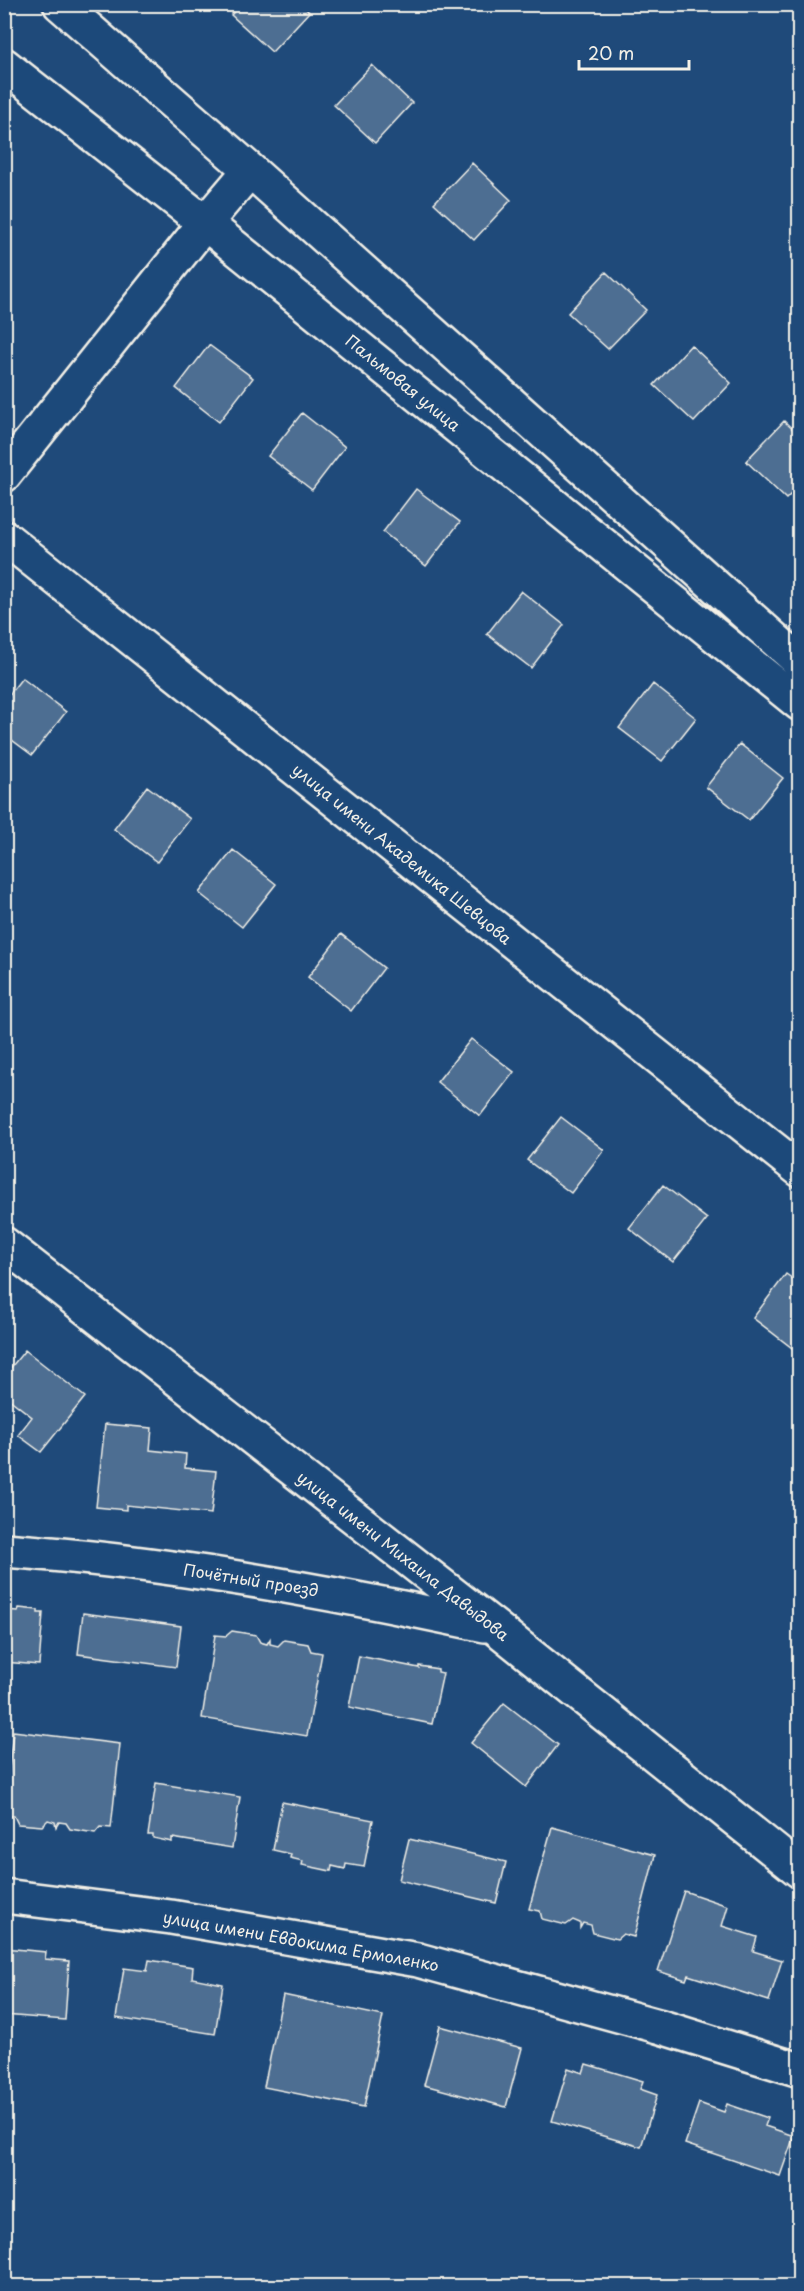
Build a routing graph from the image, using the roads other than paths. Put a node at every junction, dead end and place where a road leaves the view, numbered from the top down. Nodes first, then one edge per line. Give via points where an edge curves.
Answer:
1 (60, 4) edge
2 (4, 64) edge
3 (250, 170) junction
4 (205, 223) junction
5 (4, 475) edge
6 (4, 537) edge
7 (800, 662) edge
8 (800, 704) edge
9 (800, 1170) edge
10 (4, 1244) edge
11 (4, 1550) edge
12 (495, 1627) junction
13 (800, 1871) edge
14 (4, 1896) edge
15 (800, 2070) edge

1 - 3 street
2 - 4 street, Пальмовая улица
3 - 4 street
3 - 7 street
4 - 5 street
4 - 8 street, Пальмовая улица
6 - 9 street, улица имени Академика Шевцова
10 - 12 street, улица имени Михаила Давыдова
11 - 12 street, Почётный проезд via 226,1575 357,1597
12 - 13 street, улица имени Михаила Давыдова
14 - 15 street, улица имени Евдокима Ермоленко via 171,1917 418,1960

